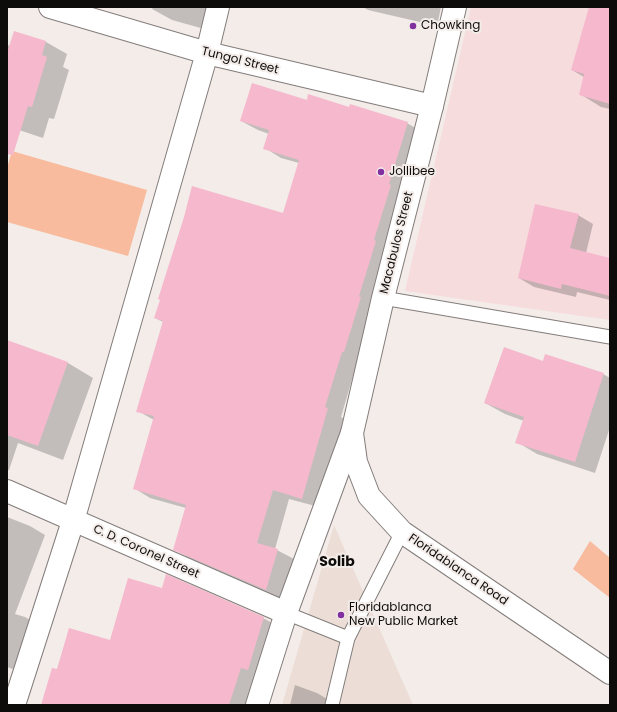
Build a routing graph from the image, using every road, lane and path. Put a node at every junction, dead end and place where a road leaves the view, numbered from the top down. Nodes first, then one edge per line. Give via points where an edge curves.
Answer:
1 (50, 7) edge
2 (218, 7) edge
3 (455, 7) edge
4 (207, 54) junction
5 (432, 106) junction
6 (383, 298) junction
7 (610, 337) edge
8 (352, 433) junction
9 (7, 491) edge
10 (73, 520) junction
11 (402, 532) junction
12 (286, 613) junction
13 (348, 638) junction
14 (610, 673) edge
15 (14, 705) edge
16 (257, 705) edge
17 (332, 705) edge

1 - 4 street, Tungol Street
2 - 4 street
3 - 5 street, Macabulos Street
4 - 5 street, Tungol Street
4 - 10 street
5 - 6 street, Macabulos Street
6 - 7 lane
6 - 8 street, Macabulos Street
8 - 11 street, Floridablanca Road via 356,462 369,496
8 - 12 street
9 - 10 street, C. D. Coronel Street
10 - 12 street, C. D. Coronel Street
10 - 15 street
11 - 13 lane
11 - 14 street, Floridablanca Road
12 - 13 lane
12 - 16 street
13 - 17 lane

